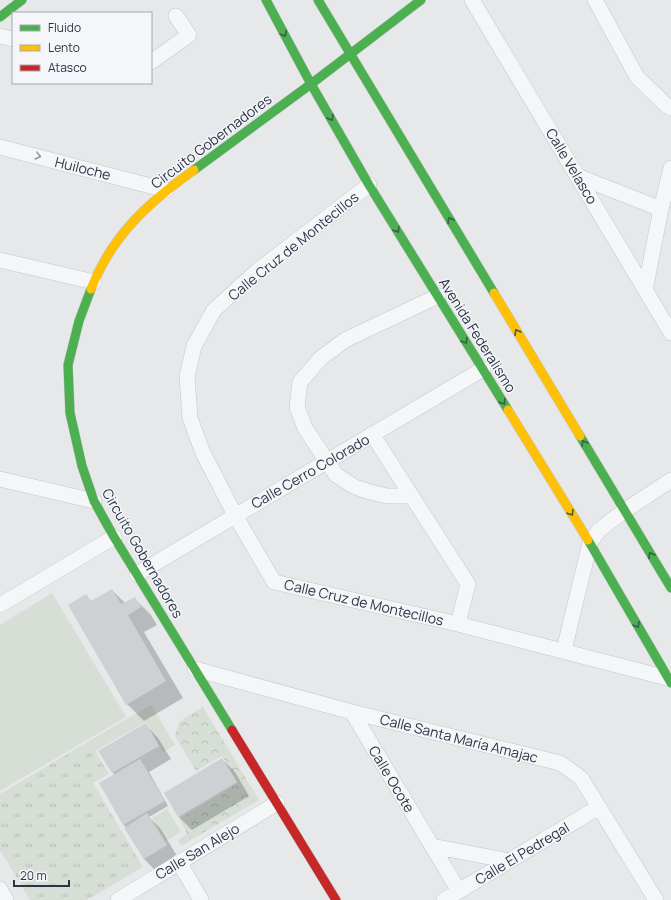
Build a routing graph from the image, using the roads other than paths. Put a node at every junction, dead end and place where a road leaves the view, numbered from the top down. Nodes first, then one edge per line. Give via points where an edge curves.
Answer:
1 (22, 0) edge
2 (266, 0) edge
3 (318, 0) edge
4 (421, 0) edge
5 (472, 0) edge
6 (595, 0) edge
7 (176, 16) dead end
8 (0, 17) edge
9 (0, 36) edge
10 (12, 39) edge
11 (351, 54) junction
12 (152, 61) edge
13 (311, 84) junction
14 (671, 108) edge
15 (0, 147) edge
16 (671, 168) edge
17 (577, 176) junction
18 (369, 185) junction
19 (166, 190) junction
20 (661, 209) junction
21 (0, 260) edge
22 (94, 282) junction
23 (645, 290) junction
24 (438, 296) junction
25 (671, 333) edge
26 (483, 369) junction
27 (372, 434) junction
28 (326, 461) junction
29 (0, 479) edge
30 (670, 485) edge
31 (411, 496) junction
32 (94, 501) junction
33 (624, 511) junction
34 (235, 514) junction
35 (114, 537) junction
36 (590, 543) junction
37 (137, 574) junction
38 (671, 588) edge
39 (0, 605) edge
40 (458, 624) junction
41 (564, 650) junction
42 (195, 669) junction
43 (669, 680) edge
44 (352, 712) junction
45 (277, 803) junction
46 (599, 807) junction
47 (432, 846) junction
48 (509, 861) junction
49 (179, 862) junction
50 (0, 889) edge
51 (459, 891) junction
52 (6, 900) edge
53 (118, 900) edge
54 (201, 900) edge
55 (336, 900) edge
56 (444, 900) edge
57 (656, 900) edge

1 - 8 main road
2 -> 13 main road, Avenida Federalismo
3 - 11 main road
4 - 11 main road, Circuito Gobernadores
5 - 17 street, Calle Velasco
6 - 14 street via 637,77
7 - 12 street via 189,35
9 - 10 street
11 - 13 main road, Circuito Gobernadores
33 -> 11 main road
13 -> 18 main road, Avenida Federalismo
13 - 19 main road, Circuito Gobernadores
15 -> 19 street, Huiloche
16 - 20 street
17 - 20 street
17 - 23 street, Calle Velasco
18 -> 24 main road, Avenida Federalismo
18 - 34 street, Calle Cruz de Montecillos via 257,271 214,310 194,346 187,377 190,418 202,453
19 - 22 main road, Circuito Gobernadores via 130,224 108,254
20 - 23 street
21 - 22 street
22 - 32 main road, Circuito Gobernadores via 79,321 68,365 70,414 82,466
23 - 25 street, Calle Velasco
24 -> 26 main road, Avenida Federalismo
24 - 28 street via 345,340 321,358 300,382 297,406 305,428
26 - 27 street, Calle Cerro Colorado
26 -> 36 main road, Avenida Federalismo
27 - 28 street, Calle Cerro Colorado
27 - 31 street
28 - 31 street via 336,475 355,487 387,496
28 - 34 street, Calle Cerro Colorado
29 - 32 street
30 - 33 street
31 - 40 street via 468,584
32 - 35 main road, Circuito Gobernadores
33 - 36 street via 599,530
38 -> 33 main road
34 - 37 street, Calle Cerro Colorado
34 - 40 street, Calle Cruz de Montecillos via 274,582
35 - 37 main road, Circuito Gobernadores
35 - 39 street
36 - 41 street
36 -> 43 main road, Avenida Federalismo
37 - 42 main road, Circuito Gobernadores
40 - 41 street, Calle Cruz de Montecillos
41 - 43 street, Calle Cruz de Montecillos
42 - 44 street, Calle Santa María Amajac
42 - 45 main road, Circuito Gobernadores
44 - 46 street, Calle Santa María Amajac via 560,763 581,778
44 - 47 street, Calle Ocote
45 - 49 street, Calle San Alejo
45 - 55 main road, Circuito Gobernadores
46 - 48 street, Calle El Pedregal
46 - 57 street, Calle Santa María Amajac
47 - 48 street
47 - 51 street, Calle Ocote
48 - 51 street, Calle El Pedregal
49 - 53 street, Calle San Alejo
49 - 54 street
50 - 52 street
51 - 56 street, Calle El Pedregal

